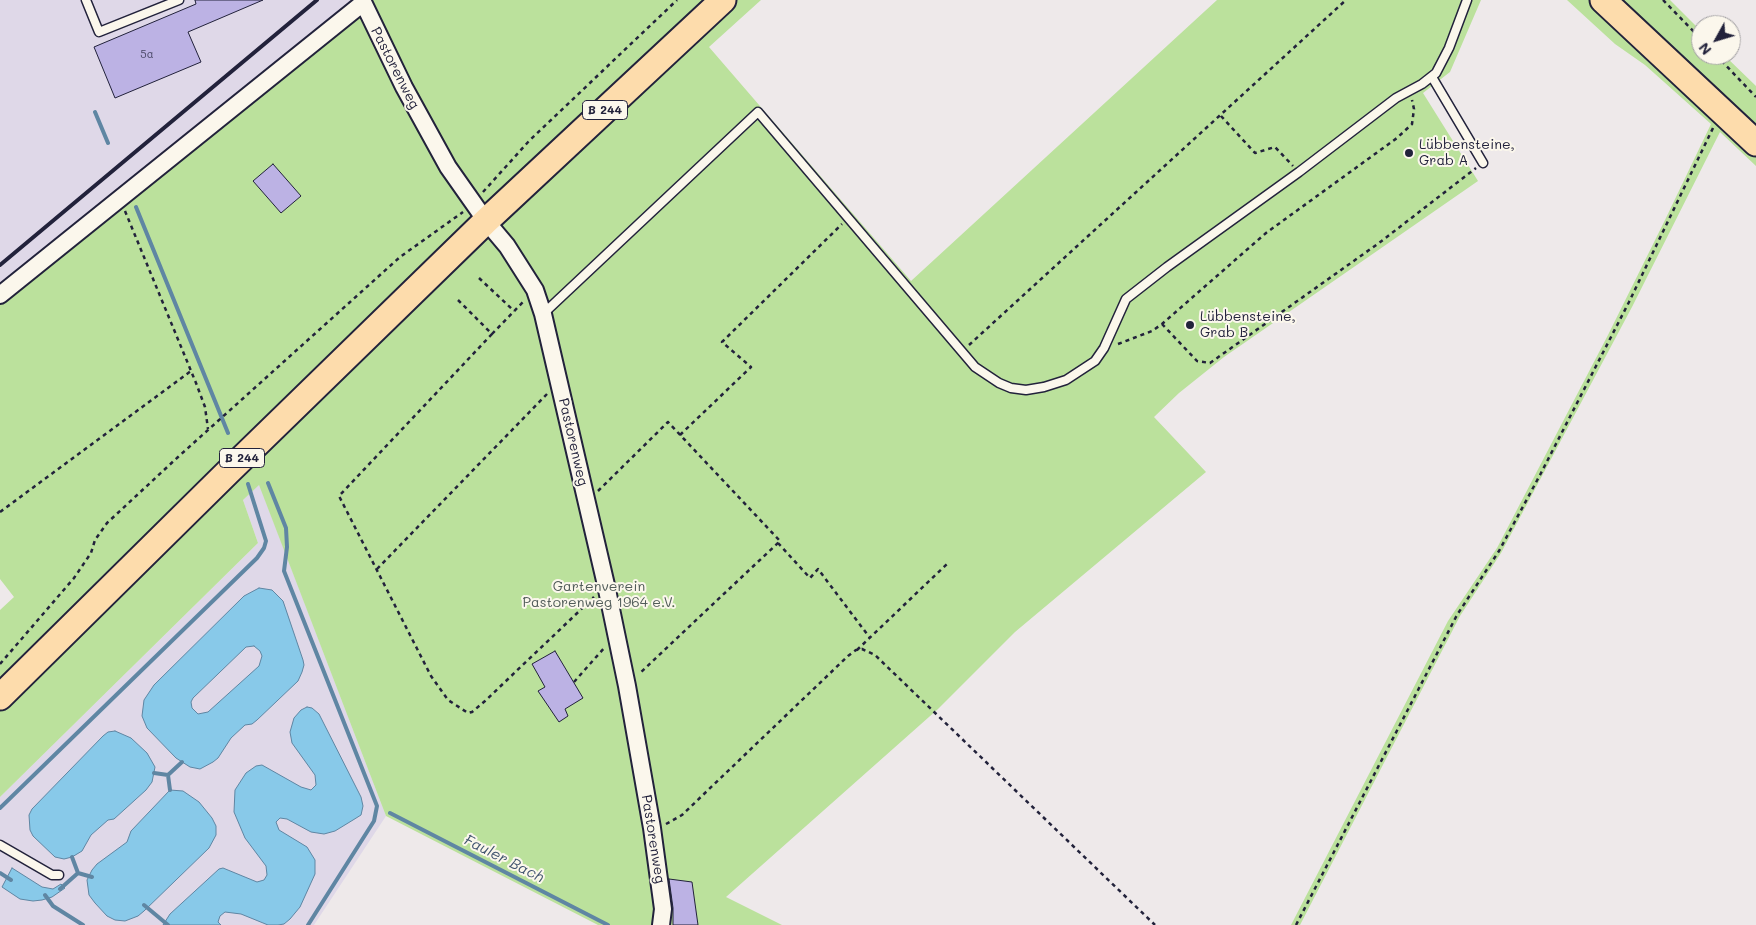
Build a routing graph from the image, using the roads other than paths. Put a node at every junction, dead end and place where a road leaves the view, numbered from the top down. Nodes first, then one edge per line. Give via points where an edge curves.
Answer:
1 (86, 0) edge
2 (179, 0) edge
3 (723, 0) edge
4 (1467, 0) edge
5 (1603, 0) edge
6 (362, 2) edge
7 (1432, 77) junction
8 (1756, 143) edge
9 (1483, 163) road end
10 (479, 212) junction
11 (0, 294) edge
12 (543, 314) junction
13 (0, 697) edge
14 (0, 845) edge
15 (59, 875) dead end
16 (662, 925) edge

1 - 2 lane via 99,32
3 - 10 main road, B 244
4 - 7 lane via 1444,60
5 - 8 main road
6 - 10 street, Pastorenweg via 429,136
6 - 11 street, Pastorenweg
7 - 9 lane
7 - 12 lane via 1396,98 1126,299 1104,348 1095,360 1066,380 1044,387 1011,388 975,367 758,112
10 - 12 street, Pastorenweg via 507,246 534,290
10 - 13 main road, B 244 via 228,472
12 - 16 street, Pastorenweg via 627,686 652,828 663,909
14 - 15 lane via 52,875

